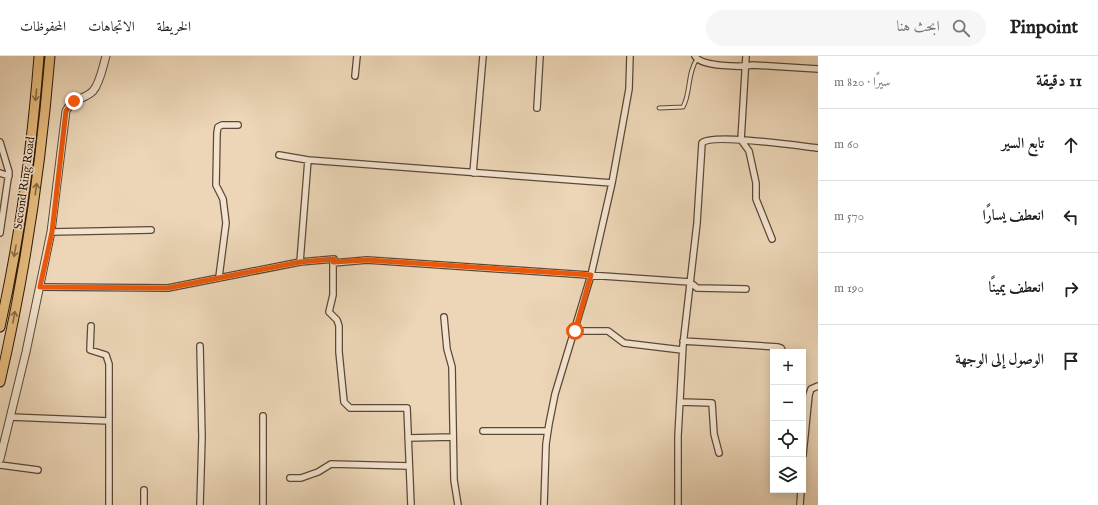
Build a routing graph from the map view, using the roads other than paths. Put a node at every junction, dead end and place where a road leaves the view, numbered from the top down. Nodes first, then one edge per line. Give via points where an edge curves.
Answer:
1 (39, 56) edge
2 (50, 56) edge
3 (106, 56) edge
4 (357, 56) edge
5 (483, 56) edge
6 (540, 56) edge
7 (630, 56) edge
8 (746, 56) edge
9 (696, 57) edge
10 (745, 67) junction
11 (818, 69) edge
12 (355, 76) dead end
13 (537, 108) dead end
14 (659, 108) dead end
15 (238, 125) dead end
16 (741, 140) junction
17 (0, 142) edge
18 (818, 148) edge
19 (279, 155) dead end
20 (308, 160) junction
21 (0, 173) edge
22 (473, 173) junction
23 (9, 176) junction
24 (612, 183) junction
25 (151, 230) dead end
26 (52, 232) junction
27 (0, 233) edge
28 (772, 239) dead end
29 (300, 262) junction
30 (333, 262) junction
31 (591, 275) junction
32 (218, 278) junction
33 (690, 282) junction
34 (40, 287) junction
35 (746, 289) dead end
36 (444, 317) dead end
37 (90, 326) dead end
38 (0, 327) edge
39 (575, 331) junction
40 (683, 341) junction
41 (200, 346) dead end
42 (782, 349) edge
43 (682, 350) junction
44 (0, 382) edge
45 (818, 386) edge
46 (680, 402) junction
47 (264, 416) dead end
48 (10, 417) junction
49 (109, 421) junction
50 (806, 421) edge
51 (483, 431) dead end
52 (548, 431) junction
53 (453, 437) junction
54 (408, 438) junction
55 (719, 453) dead end
56 (0, 459) edge
57 (0, 465) edge
58 (409, 466) junction
59 (38, 470) dead end
60 (290, 478) dead end
61 (144, 490) dead end
62 (801, 493) edge
63 (109, 505) edge
64 (144, 505) edge
65 (200, 505) edge
66 (263, 505) edge
67 (411, 505) edge
68 (458, 505) edge
69 (544, 505) edge
70 (678, 505) edge
71 (800, 505) edge

1 -> 38 highway, Second Ring Road via 22,208
44 -> 2 highway, Second Ring Road via 33,210
3 - 26 street via 95,88 74,101 66,111
4 - 12 street
5 - 22 street
6 - 13 street
7 - 24 street via 629,89
8 - 10 street
9 - 10 street via 701,62
9 - 14 lane via 687,100 683,107
10 - 11 street via 753,65
10 - 16 street
15 - 32 street via 222,124 216,133 216,185 223,199 226,223
16 - 18 street
16 - 28 street via 749,151 756,183 756,199
16 - 33 street via 707,139 701,145 697,223
17 - 23 street
19 - 20 street
20 - 22 street
20 - 29 street
21 - 23 street
22 - 24 street
23 - 27 street
24 - 31 street
25 - 26 street
26 - 34 street
29 - 30 street via 334,259
29 - 32 street
30 - 31 street via 367,260
30 - 54 street via 333,295 329,312 339,326 344,402 350,408 407,408
31 - 33 street
31 - 39 street
32 - 34 street via 168,288
33 - 35 street via 697,288
33 - 40 street
34 - 48 street
36 - 53 street via 447,349 452,367
37 - 49 street via 90,350 109,358
39 - 43 street via 608,331 624,343
39 - 52 street via 555,394
40 - 42 street
40 - 43 street
41 - 65 street
43 - 46 street
45 - 50 street via 810,389
46 - 55 street via 712,403 714,434
46 - 70 street
47 - 66 street
48 - 49 street
48 - 56 street
49 - 63 street
51 - 52 street
52 - 69 street
53 - 54 street
53 - 68 street via 454,480
54 - 58 street
57 - 59 street
58 - 60 street via 331,464 301,478
58 - 67 street
61 - 64 street
62 - 71 street

